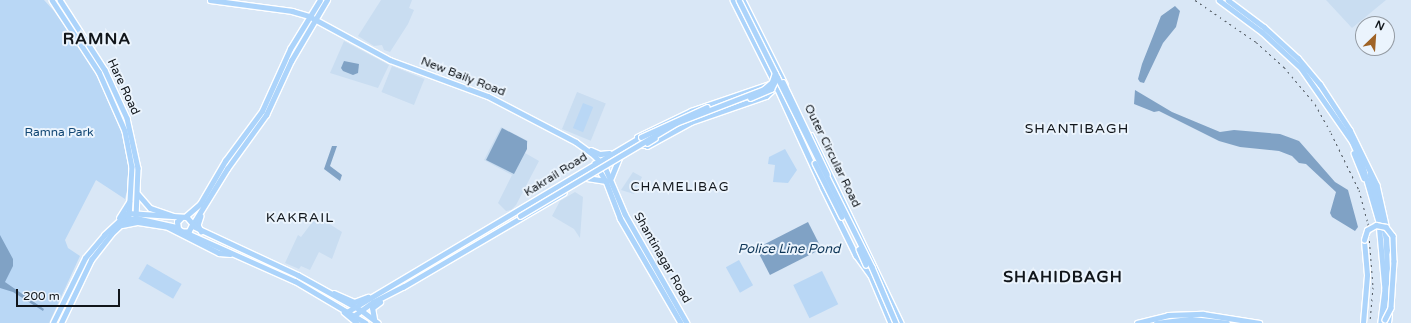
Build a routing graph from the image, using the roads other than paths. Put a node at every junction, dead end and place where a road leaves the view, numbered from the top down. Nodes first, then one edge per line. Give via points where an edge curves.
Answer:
1 (52, 0) edge
2 (60, 0) edge
3 (210, 0) edge
4 (320, 0) edge
5 (327, 0) edge
6 (738, 0) edge
7 (1219, 0) edge
8 (1228, 0) edge
9 (309, 16) junction
10 (315, 20) junction
11 (776, 73) junction
12 (777, 83) junction
13 (786, 85) junction
14 (1318, 85) junction
15 (114, 88) junction
16 (108, 90) junction
17 (745, 91) junction
18 (1344, 127) junction
19 (634, 140) junction
20 (576, 142) junction
21 (640, 146) junction
22 (613, 152) junction
23 (619, 158) junction
24 (597, 161) junction
25 (605, 167) junction
26 (599, 170) junction
27 (587, 178) junction
28 (608, 180) junction
29 (834, 182) junction
30 (138, 193) junction
31 (131, 197) junction
32 (205, 207) junction
33 (130, 212) junction
34 (136, 212) junction
35 (129, 218) junction
36 (136, 218) junction
37 (181, 218) junction
38 (193, 225) junction
39 (506, 225) junction
40 (119, 226) junction
41 (111, 228) junction
42 (178, 230) junction
43 (202, 231) junction
44 (187, 233) junction
45 (473, 237) junction
46 (477, 243) junction
47 (231, 253) junction
48 (653, 267) junction
49 (871, 276) junction
50 (879, 276) junction
51 (330, 293) junction
52 (387, 295) junction
53 (371, 297) junction
54 (352, 307) junction
55 (342, 308) junction
56 (361, 310) junction
57 (347, 312) junction
58 (355, 315) junction
59 (377, 322) edge
60 (1383, 322) edge
61 (53, 323) edge
62 (61, 323) edge
63 (357, 323) edge
64 (366, 323) edge
65 (682, 323) edge
66 (687, 323) edge
67 (891, 323) edge
68 (896, 323) edge
69 (901, 323) edge
70 (1137, 323) edge
71 (1156, 323) edge
72 (1176, 323) edge
73 (1209, 323) edge
74 (1227, 323) edge
75 (1259, 323) edge
76 (1363, 323) edge

1 - 16 main road via 88,53
2 - 15 main road, Hare Road via 92,47
3 - 9 main road, New Baily Road via 292,11
4 - 9 main road
5 - 10 main road
6 - 11 main road, bridge
6 - 11 main road, Outer Circular Road
7 - 14 main road via 1275,42
8 - 14 main road via 1279,39
9 - 10 main road, New Baily Road
9 - 37 main road via 285,59 262,110 225,161 200,204
10 - 20 main road, New Baily Road via 390,60 502,102
10 - 32 main road via 291,61 266,115 227,169
11 - 12 main road, bridge
11 - 12 main road, Outer Circular Road
11 - 13 main road, Outer Circular Road
11 - 17 main road via 766,82
11 - 19 main road, bridge via 769,84 758,91 695,111
11 - 29 main road, Outer Circular Road, bridge via 827,174
11 - 39 main road, bridge via 764,89 676,123
11 - 68 main road, bridge via 872,267
12 - 13 main road
12 - 17 main road, Kakrail Road
12 - 21 main road, bridge via 764,93 690,120
12 - 21 main road, Kakrail Road via 766,96 691,122 647,146
12 - 49 main road, bridge
12 - 49 main road, Outer Circular Road via 823,188 856,255
13 - 29 main road, Outer Circular Road
14 - 18 main road
14 - 60 main road, bridge via 1360,148 1375,190 1386,237 1388,280
15 - 16 main road
15 - 30 main road, Hare Road via 127,118 134,146
16 - 31 main road via 129,145 132,166
17 - 19 main road, Kakrail Road via 663,122 639,134
18 - 60 main road via 1366,181 1377,221 1382,268
18 - 60 main road via 1362,163 1380,222 1385,289
19 - 22 main road, Kakrail Road
20 - 22 main road via 594,152
20 - 24 main road, New Baily Road
21 - 23 main road, Kakrail Road
22 - 24 main road, Kakrail Road
23 - 25 main road, Kakrail Road
23 - 28 main road
24 - 25 main road, Shantinagar Road
24 - 26 main road, Shantinagar Road
24 - 45 main road, Kakrail Road
25 - 26 main road, Kakrail Road
25 - 28 main road, Shantinagar Road
26 - 27 main road, Kakrail Road
26 - 28 main road, Shantinagar Road
27 - 28 main road
27 - 39 main road, Kakrail Road via 514,223
28 - 48 main road, Shantinagar Road
29 - 50 main road, Outer Circular Road
30 - 34 main road, Hare Road
30 - 37 main road via 142,202 150,208
31 - 33 main road
31 - 41 main road via 126,209
32 - 38 main road
32 - 43 main road via 198,225
33 - 34 main road
33 - 35 main road
33 - 41 main road
34 - 36 main road, Hare Road
34 - 37 main road
35 - 36 main road
35 - 40 main road
36 - 42 main road
37 - 38 main road via 190,218
37 - 42 main road
38 - 43 main road
38 - 44 main road
39 - 46 main road, Kakrail Road
40 - 42 main road via 144,223
40 - 62 main road via 91,260
41 - 61 main road via 85,258
42 - 44 main road
42 - 47 main road via 219,253
43 - 51 main road via 298,275
44 - 47 main road
45 - 46 main road
45 - 53 main road, Kakrail Road
46 - 52 main road, Kakrail Road
47 - 55 main road via 298,282
48 - 65 main road, Shantinagar Road
48 - 66 main road, Shantinagar Road
49 - 50 main road
49 - 67 main road, Outer Circular Road
50 - 69 main road, Outer Circular Road
51 - 53 main road via 352,302
51 - 54 main road
52 - 56 main road, Kakrail Road
52 - 59 main road via 372,308
53 - 54 main road, Kakrail Road
54 - 56 main road
54 - 57 main road, Kakrail Road
55 - 57 main road
55 - 63 main road
56 - 58 main road, Kakrail Road
56 - 59 main road
57 - 58 main road
58 - 64 main road
60 - 76 main road, bridge via 1390,308 1394,242 1390,230 1376,225 1367,230 1365,237 1367,275
70 - 75 main road via 1168,315 1203,314
71 - 74 main road via 1191,319
72 - 73 main road

